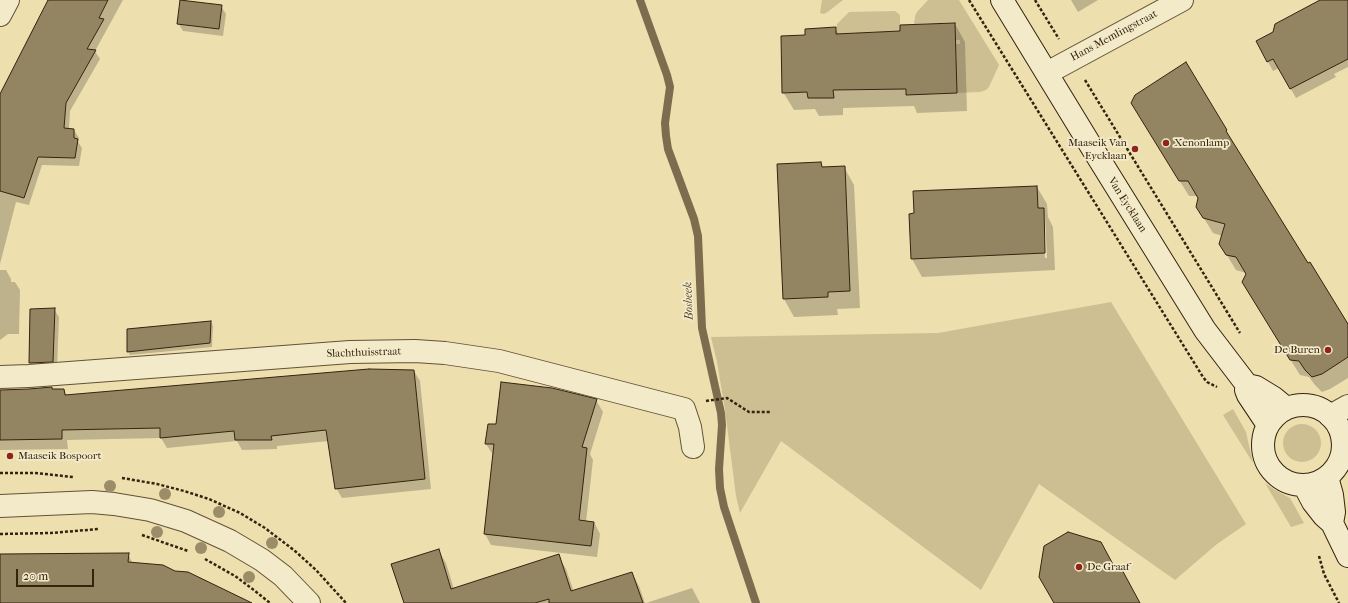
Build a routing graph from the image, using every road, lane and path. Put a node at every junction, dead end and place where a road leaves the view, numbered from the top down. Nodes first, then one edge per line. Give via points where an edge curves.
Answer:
1 (8, 0) edge
2 (969, 0) edge
3 (1002, 0) edge
4 (1035, 0) edge
5 (1182, 0) edge
6 (0, 16) edge
7 (1072, 59) junction
8 (1047, 73) junction
9 (1240, 332) dead end
10 (1191, 358) dead end
11 (0, 377) edge
12 (1247, 385) junction
13 (704, 401) dead end
14 (1286, 408) junction
15 (1339, 411) edge
16 (771, 412) dead end
17 (1268, 425) junction
18 (1345, 434) edge
19 (693, 447) dead end
20 (1327, 477) junction
21 (1304, 485) junction
22 (0, 506) edge
23 (1332, 523) junction
24 (102, 529) dead end
25 (0, 534) edge
26 (137, 534) dead end
27 (194, 554) dead end
28 (1348, 556) edge
29 (201, 557) dead end
30 (270, 603) edge
31 (308, 603) edge

1 - 6 street
2 - 10 path
3 - 8 street, Van Eycklaan
4 - 7 path
5 - 7 street, Hans Memlingstraat
7 - 8 street, Hans Memlingstraat
7 - 9 path
8 - 12 street, Van Eycklaan via 1205,330
11 - 19 street, Slachthuisstraat via 350,352 415,351 452,354 499,361 684,410
12 - 14 street, Van Eycklaan via 1256,387
12 - 17 street, Van Eycklaan via 1248,394
13 - 16 path via 727,398 748,412
14 - 15 street via 1310,405
14 - 17 street
15 - 18 street via 1339,428
17 - 21 street via 1262,444 1270,469 1280,478
18 - 20 street via 1340,461
20 - 21 street via 1316,483
20 - 23 street via 1334,512
21 - 23 street via 1313,502
22 - 31 street via 92,502 139,507 180,519 230,541 262,560 288,581
23 - 28 street
24 - 25 path
26 - 27 path
29 - 30 path via 235,576

